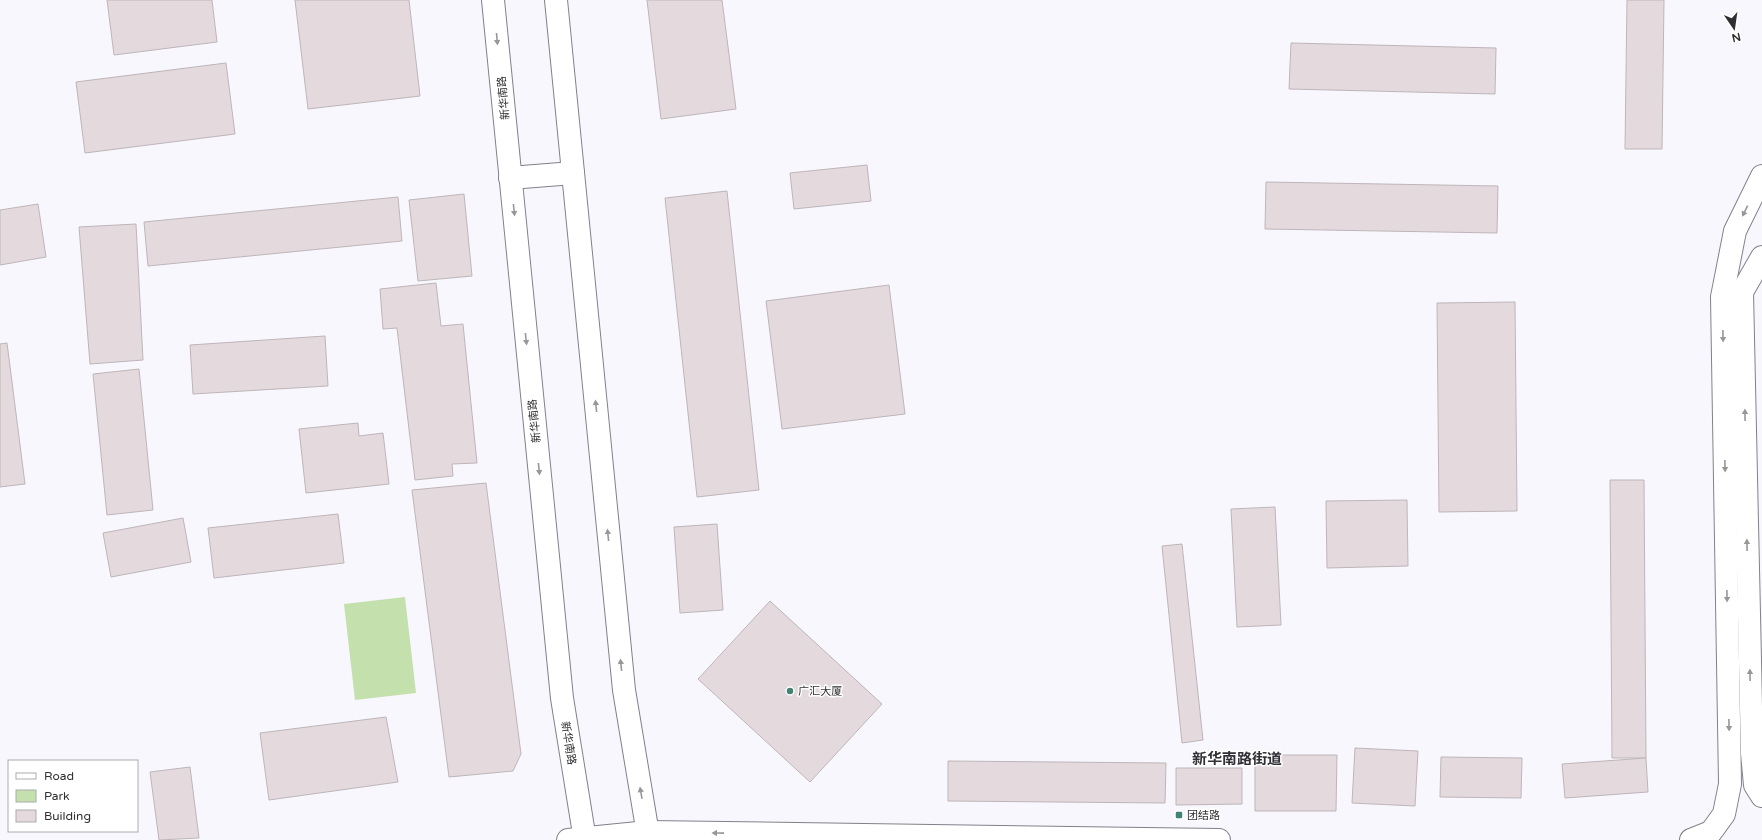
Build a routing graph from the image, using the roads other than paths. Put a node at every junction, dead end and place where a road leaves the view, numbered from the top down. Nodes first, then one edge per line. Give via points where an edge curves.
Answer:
1 (493, 0) edge
2 (556, 0) edge
3 (573, 173) junction
4 (1762, 176) edge
5 (510, 178) junction
6 (1762, 258) edge
7 (1732, 294) junction
8 (1762, 796) edge
9 (648, 836) edge
10 (580, 839) edge
11 (1219, 840) edge
12 (1691, 840) edge

1 -> 5 main road, 新华南路
2 - 3 main road
3 - 5 main road
9 -> 3 main road via 624,690
4 -> 7 main road via 1735,231
5 -> 10 main road, 新华南路 via 562,698
6 - 7 main road
8 -> 7 main road via 1755,784 1752,753
7 -> 12 main road via 1730,784 1724,814 1711,832
9 - 10 main road
11 -> 9 main road

